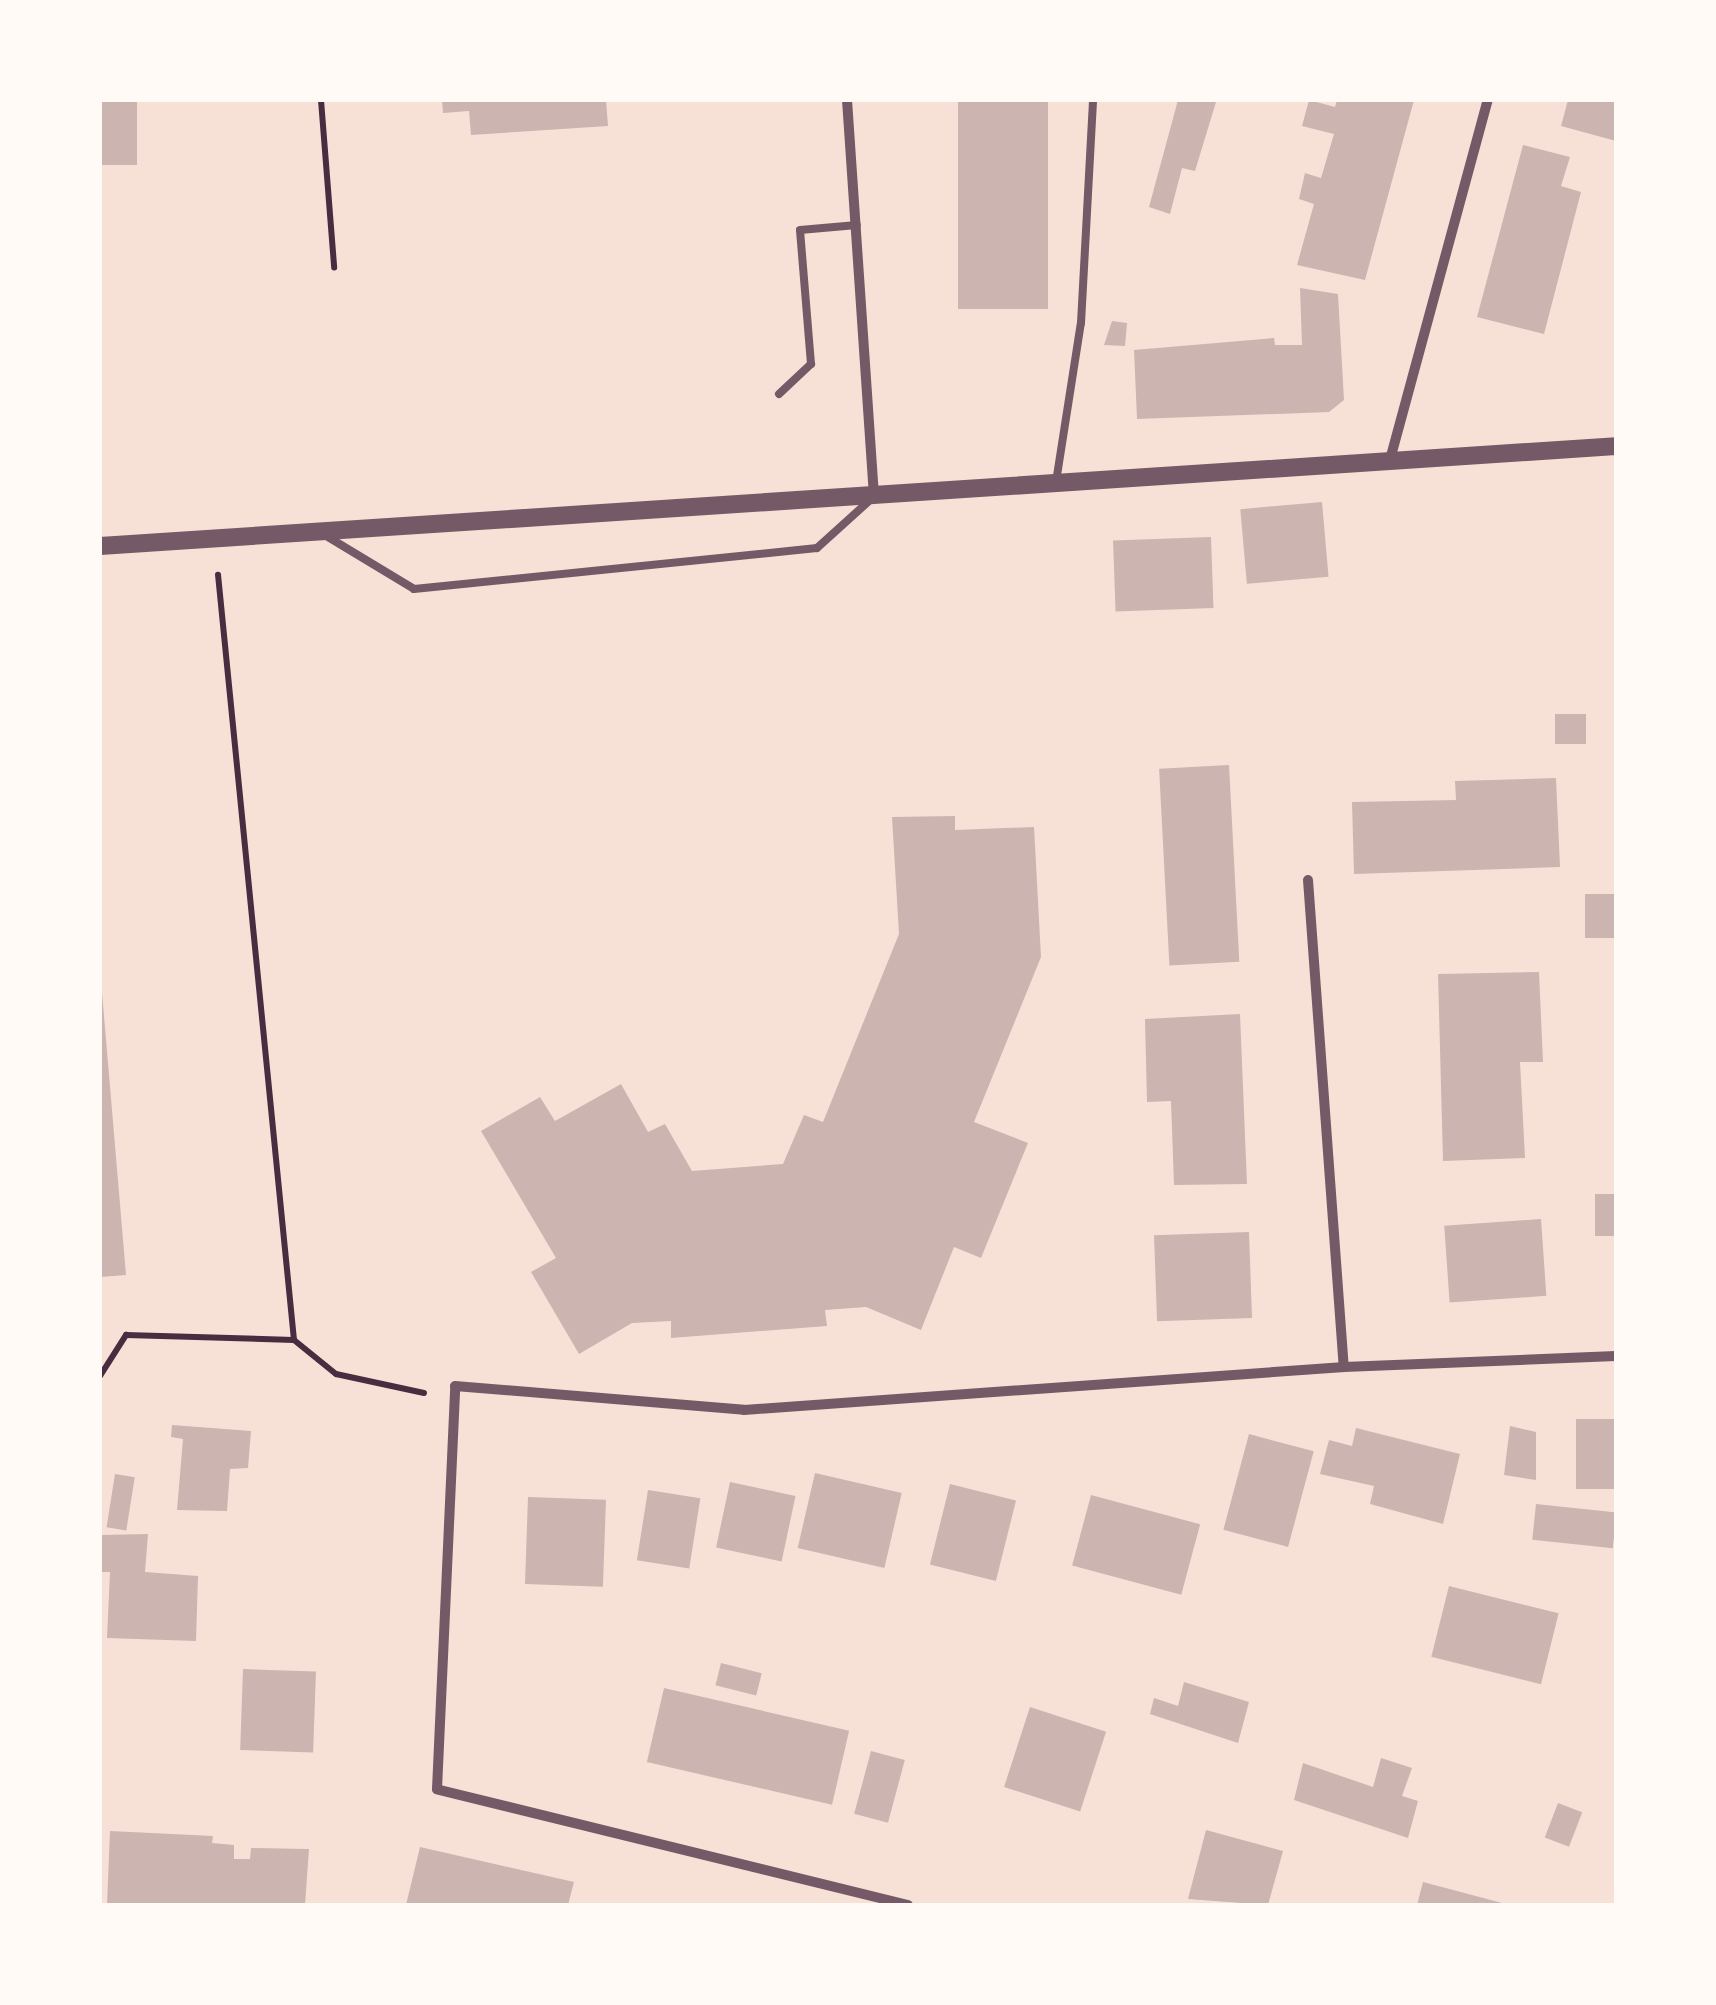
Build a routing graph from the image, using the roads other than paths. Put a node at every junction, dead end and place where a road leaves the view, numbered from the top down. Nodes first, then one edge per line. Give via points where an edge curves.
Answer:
1 (847, 100) edge
2 (1093, 100) edge
3 (1488, 100) edge
4 (857, 225) junction
5 (779, 394) dead end
6 (1616, 446) edge
7 (1391, 456) junction
8 (1056, 482) junction
9 (874, 496) junction
10 (320, 532) junction
11 (100, 546) edge
12 (1308, 880) dead end
13 (1616, 1356) edge
14 (1344, 1368) junction
15 (908, 1905) edge

1 - 4 street
2 - 8 lane via 1080,322
3 - 7 street
4 - 5 lane via 800,230 811,364
4 - 9 street
6 - 7 street
7 - 8 street
8 - 9 street
9 - 10 street
9 - 10 lane via 817,548 414,589
10 - 11 street
12 - 14 street
13 - 14 street
14 - 15 street via 744,1410 455,1386 438,1789

